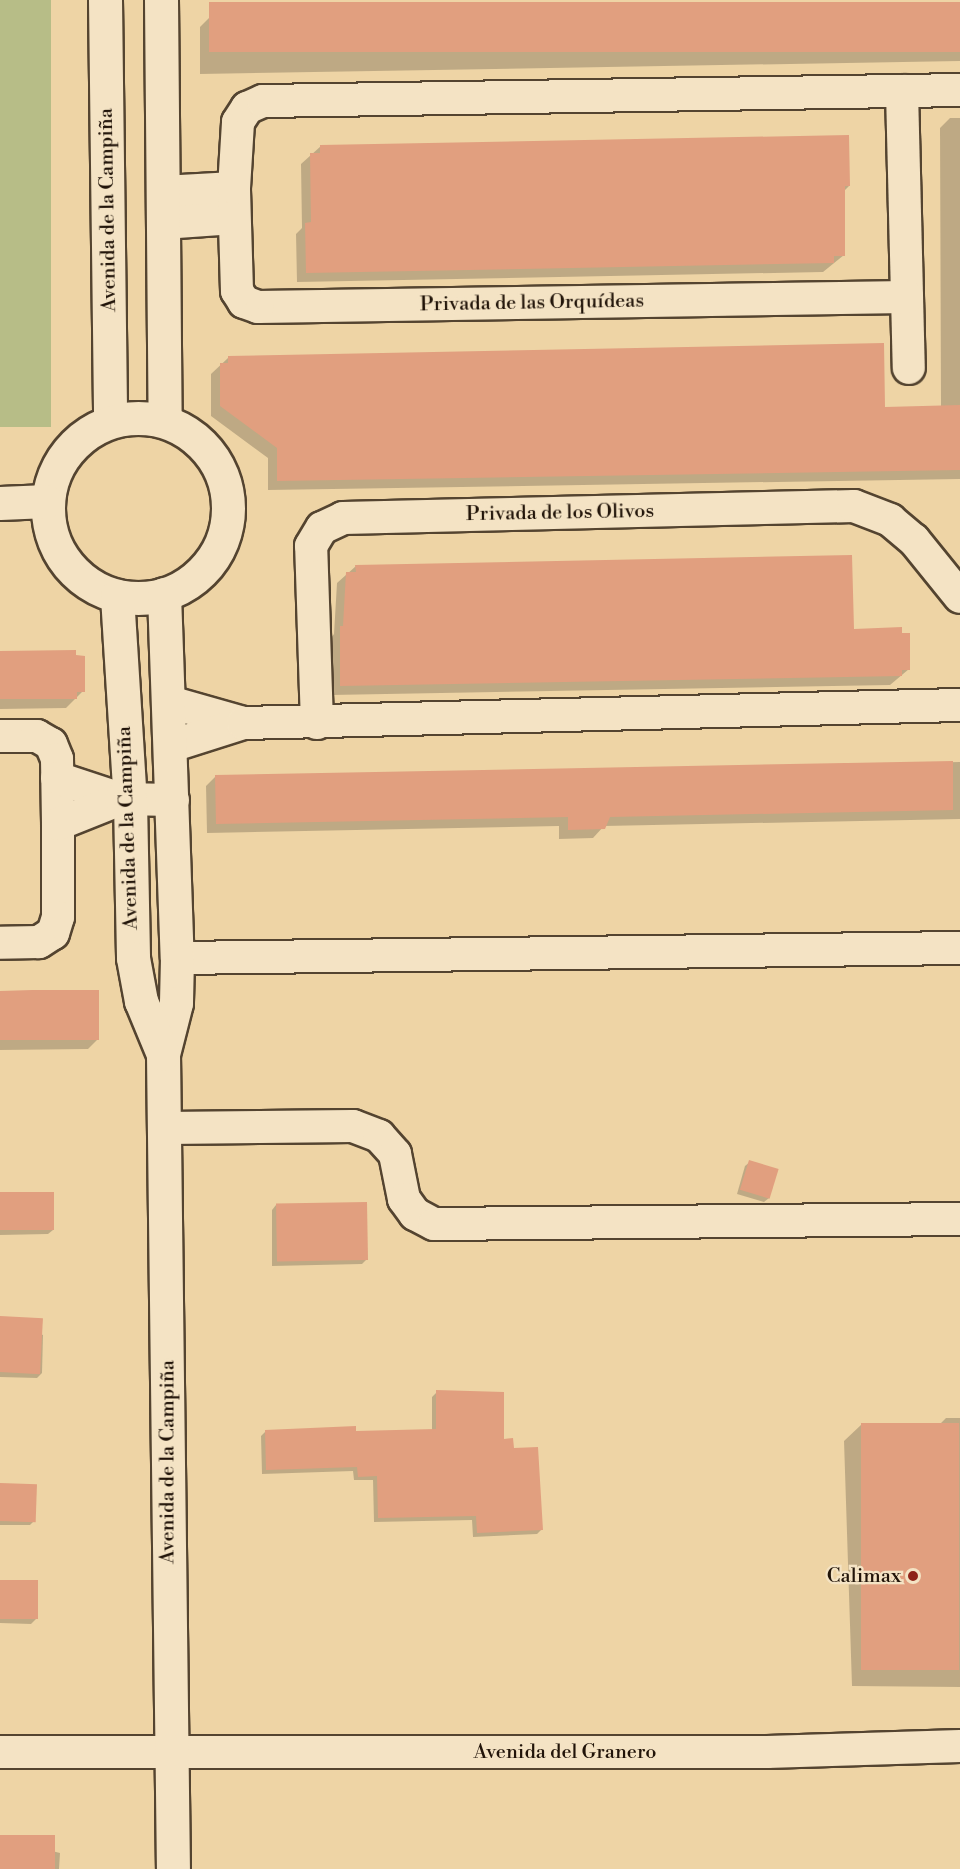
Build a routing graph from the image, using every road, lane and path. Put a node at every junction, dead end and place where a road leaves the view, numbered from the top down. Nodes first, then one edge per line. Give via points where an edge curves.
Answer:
1 (105, 0) edge
2 (161, 0) edge
3 (960, 90) edge
4 (902, 92) junction
5 (234, 203) junction
6 (163, 207) junction
7 (907, 297) junction
8 (909, 368) dead end
9 (110, 421) junction
10 (165, 421) junction
11 (47, 501) junction
12 (0, 502) edge
13 (164, 594) junction
14 (117, 596) junction
15 (960, 597) edge
16 (169, 702) junction
17 (960, 705) edge
18 (243, 723) junction
19 (317, 723) junction
20 (0, 736) edge
21 (171, 746) junction
22 (57, 778) junction
23 (125, 800) junction
24 (173, 800) junction
25 (65, 821) junction
26 (132, 894) junction
27 (175, 894) junction
28 (0, 943) edge
29 (960, 948) edge
30 (177, 958) junction
31 (163, 1054) junction
32 (166, 1128) junction
33 (960, 1219) edge
34 (960, 1746) edge
35 (170, 1751) junction
36 (0, 1752) edge
37 (173, 1869) edge

1 - 9 street, Avenida de la Campiña
2 - 6 street
3 - 4 street, Privada de las Orquídeas
4 - 5 street, Privada de las Orquídeas via 263,101 247,108 238,122
4 - 7 street
5 - 6 street
5 - 7 street, Privada de las Orquídeas via 237,291 244,302 258,307
6 - 10 street
7 - 8 street
9 - 10 street via 138,417
9 - 11 street via 86,433 66,451 53,475
10 - 13 street via 186,430 218,464 229,508 226,531 204,571
11 - 12 street
11 - 14 street via 50,533 64,562 88,584
13 - 14 street via 141,598
13 - 16 street, Avenida de la Campiña
14 - 23 street, Avenida de la Campiña
15 - 19 street, Privada de los Olivos via 914,540 890,519 854,506 343,518 322,528 311,546
16 - 18 street
16 - 21 street, Avenida de la Campiña
17 - 19 street
18 - 19 street
18 - 21 street
20 - 22 street via 37,736 51,744 57,759
21 - 24 street, Avenida de la Campiña
22 - 23 street
22 - 25 street
23 - 24 street
23 - 25 street
23 - 26 street, Avenida de la Campiña
24 - 27 street, Avenida de la Campiña
25 - 28 street via 58,917 53,933 39,942
26 - 27 street
26 - 31 street, Avenida de la Campiña via 133,958 141,1001
27 - 30 street, Avenida de la Campiña
29 - 30 street
30 - 31 street, Avenida de la Campiña via 176,1003
31 - 32 street, Avenida de la Campiña
32 - 33 street via 353,1126 379,1136 395,1154 404,1199 415,1214 434,1224
32 - 35 street, Avenida de la Campiña
34 - 35 street, Avenida del Granero via 767,1752
35 - 36 street, Avenida del Granero
35 - 37 street, Avenida de la Campiña

